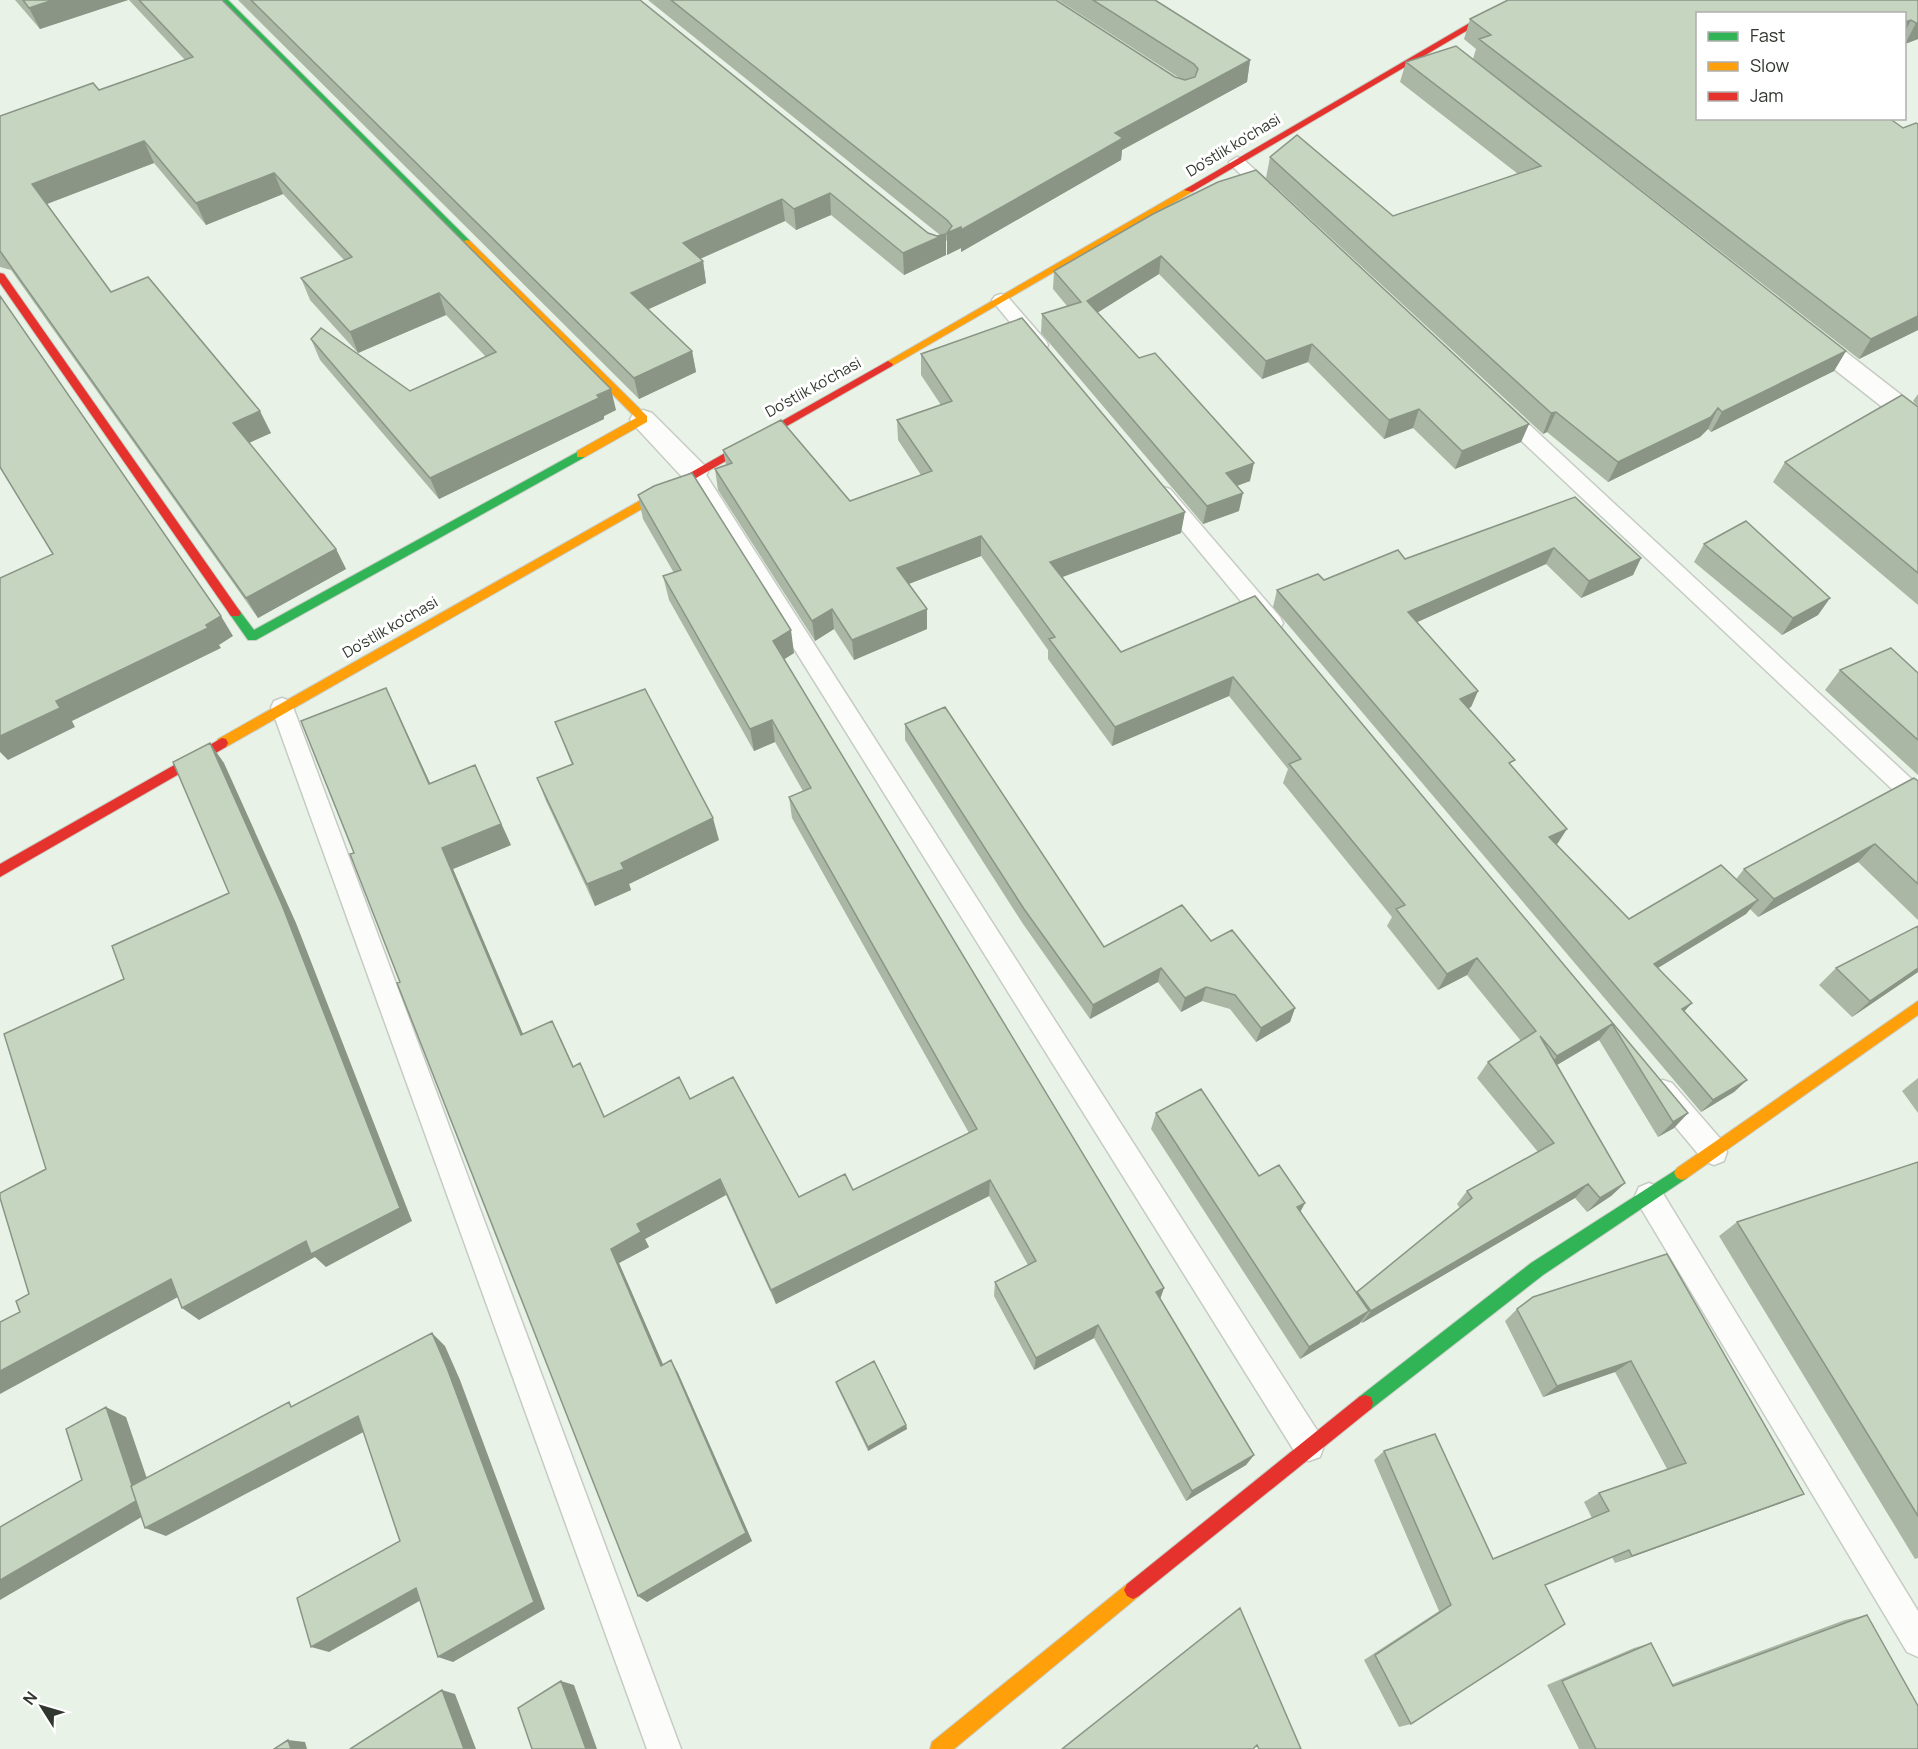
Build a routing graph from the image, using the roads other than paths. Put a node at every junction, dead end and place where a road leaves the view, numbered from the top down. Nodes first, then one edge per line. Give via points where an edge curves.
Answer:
1 (223, 0) edge
2 (1515, 0) edge
3 (1437, 43) junction
4 (1455, 57) edge
5 (1237, 162) junction
6 (1289, 211) edge
7 (0, 276) edge
8 (1001, 300) junction
9 (1788, 320) edge
10 (1055, 364) edge
11 (1490, 399) edge
12 (643, 419) junction
13 (1918, 422) edge
14 (694, 472) junction
15 (1147, 474) edge
16 (1285, 639) edge
17 (282, 707) junction
18 (1918, 799) edge
19 (0, 871) edge
20 (1918, 1007) edge
21 (1653, 1079) edge
22 (1714, 1152) junction
23 (1649, 1196) junction
24 (1309, 1446) junction
25 (1918, 1641) edge
26 (664, 1749) edge
27 (939, 1749) edge

1 - 12 street
2 - 3 street, Do'stlik ko'chasi
3 - 4 street
3 - 5 street, Do'stlik ko'chasi
5 - 6 lane
5 - 8 street, Do'stlik ko'chasi
7 - 12 street via 252,637
8 - 10 lane
8 - 14 street, Do'stlik ko'chasi
9 - 13 street
11 - 18 lane
12 - 14 street
14 - 17 street, Do'stlik ko'chasi
14 - 24 lane
15 - 16 lane
17 - 19 street, Do'stlik ko'chasi
17 - 26 lane
20 - 22 street
21 - 22 lane
22 - 23 street
23 - 24 street via 1537,1269
23 - 25 lane
24 - 27 street

